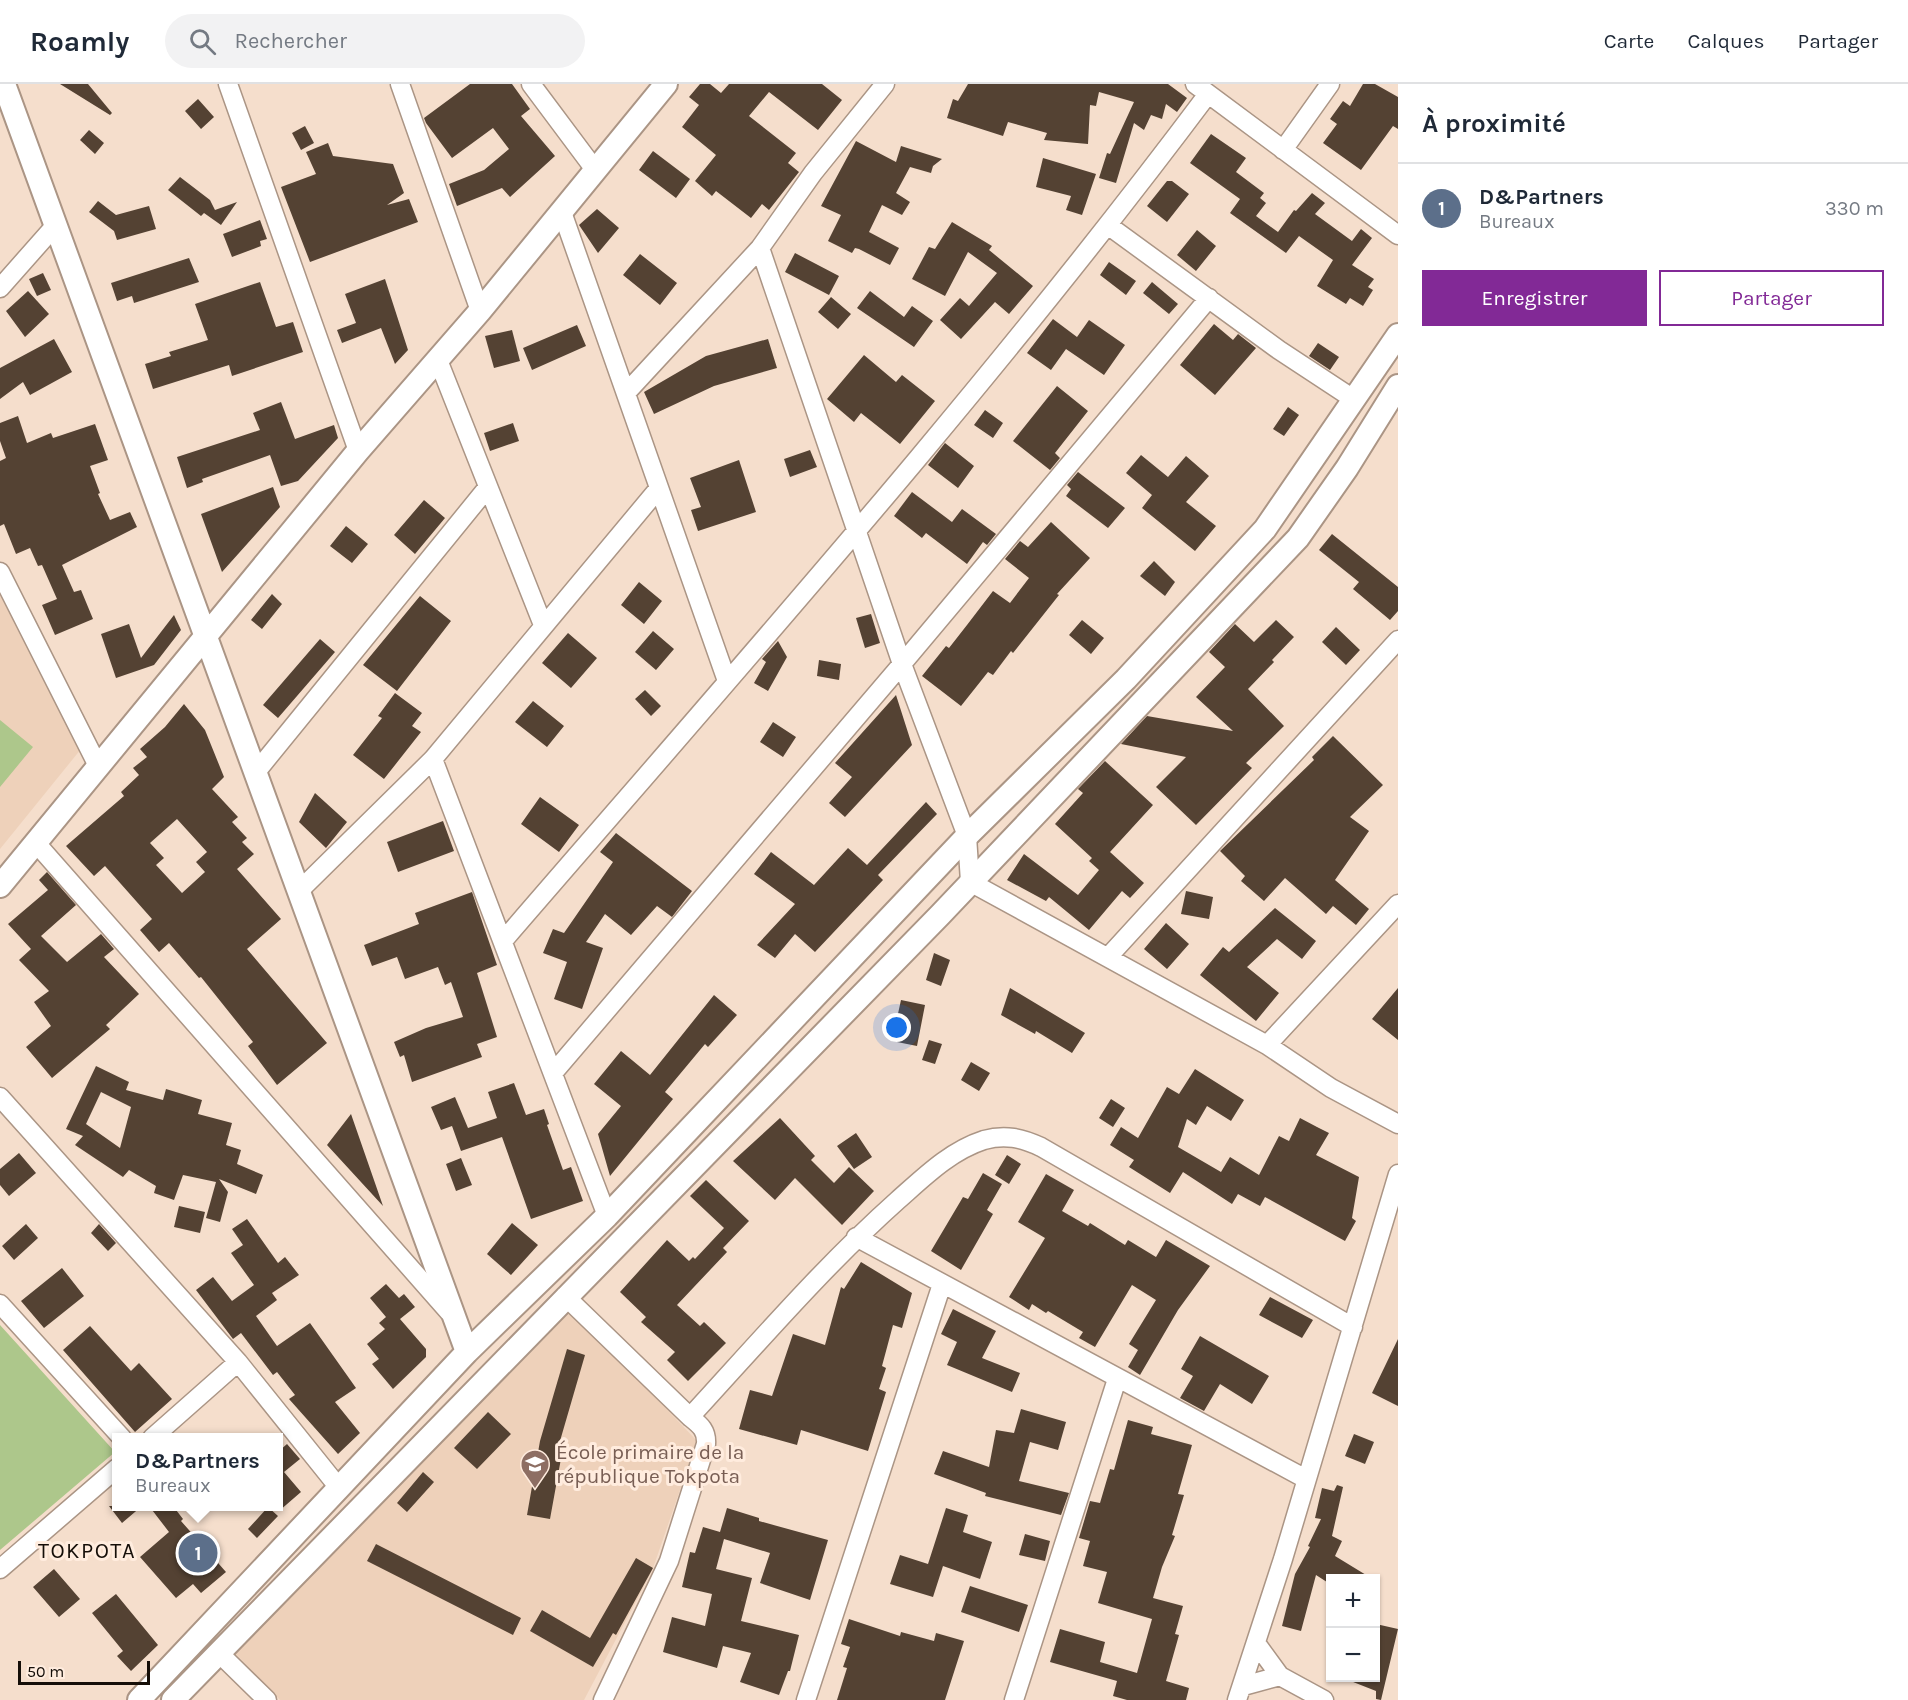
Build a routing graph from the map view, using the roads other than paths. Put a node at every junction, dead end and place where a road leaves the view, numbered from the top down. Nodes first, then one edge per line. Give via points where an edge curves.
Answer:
1 (4, 84) edge
2 (228, 84) edge
3 (400, 84) edge
4 (531, 84) edge
5 (666, 84) edge
6 (885, 84) edge
7 (1330, 84) edge
8 (1201, 89) edge
9 (1283, 150) junction
10 (596, 171) junction
11 (562, 212) junction
12 (1109, 226) junction
13 (54, 227) junction
14 (1398, 236) edge
15 (760, 248) junction
16 (0, 288) edge
17 (1209, 298) junction
18 (480, 311) junction
19 (1398, 335) edge
20 (438, 360) junction
21 (1398, 386) edge
22 (626, 393) junction
23 (1355, 400) junction
24 (358, 451) junction
25 (488, 488) junction
26 (659, 488) junction
27 (859, 530) junction
28 (0, 572) edge
29 (543, 625) junction
30 (206, 635) junction
31 (1398, 640) edge
32 (902, 664) junction
33 (728, 681) junction
34 (433, 759) junction
35 (98, 766) junction
36 (256, 772) junction
37 (967, 836) junction
38 (36, 843) junction
39 (970, 882) junction
40 (0, 886) edge
41 (299, 891) junction
42 (1398, 904) edge
43 (503, 941) junction
44 (1109, 956) junction
45 (1267, 1045) junction
46 (554, 1072) junction
47 (0, 1097) edge
48 (1398, 1124) edge
49 (1398, 1174) edge
50 (607, 1216) junction
51 (856, 1237) junction
52 (942, 1284) junction
53 (565, 1296) junction
54 (0, 1304) edge
55 (454, 1318) junction
56 (1353, 1327) junction
57 (467, 1352) junction
58 (238, 1362) junction
59 (1118, 1379) junction
60 (690, 1417) junction
61 (118, 1433) edge
62 (157, 1433) edge
63 (112, 1472) edge
64 (1306, 1479) junction
65 (340, 1489) junction
66 (0, 1569) edge
67 (1256, 1643) junction
68 (219, 1653) junction
69 (1280, 1676) junction
70 (1240, 1693) edge
71 (139, 1700) edge
72 (173, 1700) edge
73 (267, 1700) edge
74 (603, 1700) edge
75 (806, 1700) edge
76 (1014, 1700) edge
77 (1324, 1700) edge

1 - 13 street
2 - 24 street
3 - 18 street
4 - 10 street
5 - 10 street
6 - 15 street via 813,173
7 - 9 street
8 - 9 street
8 - 12 street
9 - 14 street
10 - 11 street
11 - 18 street
11 - 22 street
12 - 17 street
12 - 27 street
13 - 16 street
13 - 30 street
15 - 22 street
15 - 27 street
17 - 23 street
17 - 32 street
18 - 20 street
19 - 23 street
20 - 24 street
20 - 25 street
21 - 39 street via 1298,538
22 - 26 street
23 - 37 street via 1266,529 1126,679
24 - 30 street
25 - 29 street
25 - 36 street
26 - 29 street
26 - 33 street
27 - 32 street
27 - 33 street
28 - 35 street
29 - 34 street
30 - 35 street
30 - 36 street
31 - 44 street
32 - 37 street
32 - 46 street
33 - 43 street
34 - 41 street
34 - 43 street
35 - 38 street
36 - 41 street
37 - 39 street
37 - 50 street
38 - 40 street
38 - 55 street
39 - 44 street
39 - 53 street
41 - 55 street
42 - 45 street
43 - 46 street
44 - 45 street
45 - 48 street via 1331,1088
46 - 50 street
47 - 58 street
49 - 56 street
50 - 57 street
51 - 52 street
51 - 56 street via 937,1165 984,1140 1020,1138
51 - 60 street
52 - 59 street
52 - 75 street
53 - 60 street
53 - 68 street
54 - 61 street
55 - 57 street
56 - 64 street
57 - 65 street
58 - 62 street
58 - 65 street
59 - 64 street
59 - 76 street
60 - 74 street via 703,1427 706,1435 685,1512 657,1588
63 - 66 street
64 - 67 street
65 - 71 street
67 - 69 street
67 - 70 street
68 - 72 street
68 - 73 street
69 - 70 street
69 - 77 street

